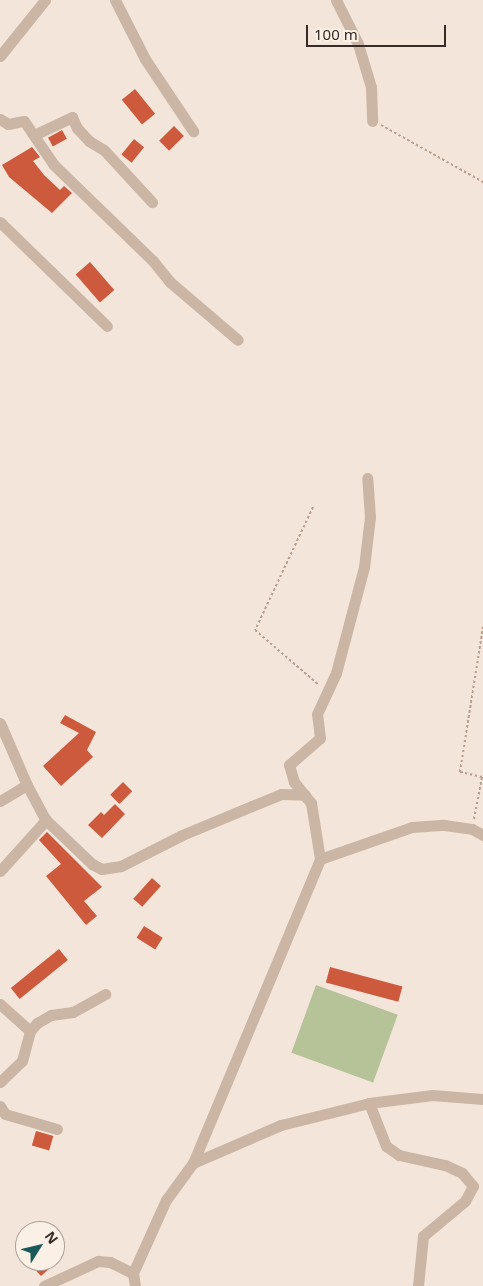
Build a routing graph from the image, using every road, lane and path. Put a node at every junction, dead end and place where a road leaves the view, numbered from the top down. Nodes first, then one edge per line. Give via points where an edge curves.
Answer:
1 (45, 0) edge
2 (115, 0) edge
3 (336, 0) edge
4 (0, 56) edge
5 (0, 119) edge
6 (372, 120) joint
7 (193, 131) dead end
8 (36, 134) junction
9 (482, 182) edge
10 (152, 202) dead end
11 (0, 222) edge
12 (107, 326) dead end
13 (238, 340) dead end
14 (367, 478) dead end
15 (314, 507) dead end
16 (483, 627) edge
17 (328, 693) junction
18 (0, 723) edge
19 (27, 785) junction
20 (305, 795) junction
21 (0, 801) edge
22 (46, 820) junction
23 (472, 829) junction
24 (483, 835) edge
25 (320, 859) junction
26 (0, 871) edge
27 (105, 994) dead end
28 (0, 1004) edge
29 (30, 1031) junction
30 (0, 1082) edge
31 (483, 1099) edge
32 (369, 1103) junction
33 (0, 1106) edge
34 (57, 1129) dead end
35 (193, 1162) junction
36 (133, 1273) junction
37 (44, 1286) edge
38 (135, 1286) edge
39 (418, 1286) edge

1 - 4 street
2 - 7 street via 145,59
3 - 6 street via 358,44 371,87
5 - 8 street via 8,124 24,121
6 - 9 path
8 - 10 street via 72,117 89,141 104,150
8 - 13 street via 54,165 153,261 170,282
11 - 12 street
14 - 17 street via 370,517 364,567
15 - 17 path via 255,630
16 - 23 path via 460,772 482,777
17 - 20 street via 317,714 320,738 289,765 294,782
18 - 19 street
19 - 21 street
19 - 22 street
20 - 22 street via 281,794 182,835 121,866 102,870
20 - 25 street via 311,803
22 - 26 street
23 - 24 street
23 - 25 street via 444,825 412,828
25 - 35 street
27 - 29 street via 73,1012 51,1015
28 - 29 street
29 - 30 street via 22,1061
31 - 32 street via 432,1095
32 - 35 street via 281,1125
32 - 39 street via 386,1146 400,1155 445,1165 462,1173 473,1186 465,1200 422,1236
33 - 34 street via 5,1114
35 - 36 street via 166,1200
36 - 37 street via 110,1262 98,1261
36 - 38 street

